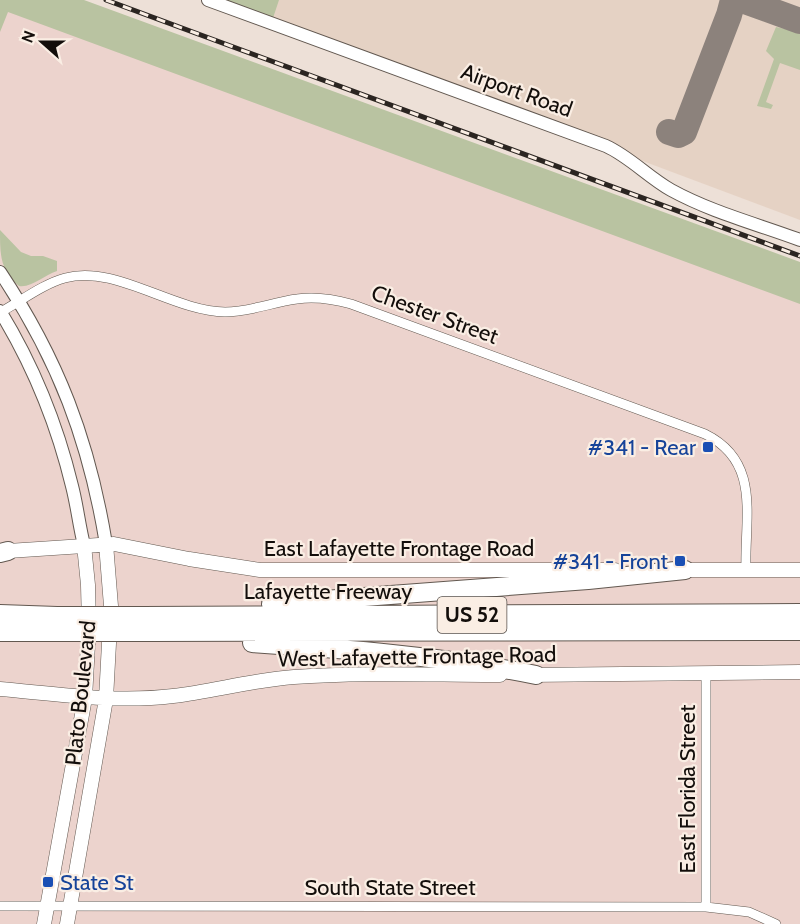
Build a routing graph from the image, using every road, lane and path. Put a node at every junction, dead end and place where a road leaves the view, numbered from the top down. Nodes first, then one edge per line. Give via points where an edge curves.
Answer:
1 (208, 0) edge
2 (800, 240) edge
3 (0, 272) edge
4 (20, 302) junction
5 (0, 311) edge
6 (105, 544) junction
7 (84, 545) junction
8 (3, 552) edge
9 (685, 570) junction
10 (800, 570) edge
11 (746, 571) junction
12 (800, 613) edge
13 (0, 614) edge
14 (57, 624) junction
15 (149, 624) junction
16 (800, 631) edge
17 (0, 632) edge
18 (706, 672) junction
19 (800, 672) edge
20 (536, 675) junction
21 (0, 689) edge
22 (85, 698) junction
23 (106, 699) junction
24 (0, 906) edge
25 (47, 906) junction
26 (70, 906) junction
27 (706, 907) junction
28 (44, 924) edge
29 (67, 924) edge
30 (776, 924) edge

1 - 2 street, Airport Road via 606,146 690,199
3 - 4 street, Plato Boulevard
4 - 5 street, Chester Street
4 - 6 street, Plato Boulevard via 73,412 89,461
4 - 11 street, Chester Street via 55,282 88,275 213,311 237,312 307,298 335,300 705,434 730,452 744,477
5 - 7 street, Plato Boulevard via 50,413 73,488
6 - 7 main road, East Lafayette Frontage Road
6 - 9 main road, East Lafayette Frontage Road via 260,570
6 - 23 main road, Plato Boulevard via 111,606
7 - 8 main road, East Lafayette Frontage Road
7 - 22 main road, Plato Boulevard via 89,625
9 - 11 main road, East Lafayette Frontage Road
9 - 15 highway via 261,605
10 - 11 main road, East Lafayette Frontage Road
12 - 15 highway, Lafayette Freeway / US 52
13 - 14 highway, Lafayette Freeway / US 52
14 - 15 highway, Lafayette Freeway / US 52, bridge
14 - 17 highway, Lafayette Freeway / US 52
15 - 16 highway, Lafayette Freeway / US 52
15 - 20 highway via 223,641 384,652
18 - 19 main road, West Lafayette Frontage Road
18 - 20 main road, West Lafayette Frontage Road
18 - 27 street, East Florida Street
20 - 23 main road, West Lafayette Frontage Road via 293,677 173,696
21 - 22 main road, West Lafayette Frontage Road
22 - 23 main road, West Lafayette Frontage Road
22 - 25 main road, Plato Boulevard
23 - 26 main road, Plato Boulevard
24 - 25 street, South State Street
25 - 26 street, South State Street
25 - 28 main road, Plato Boulevard
26 - 27 street, South State Street
26 - 29 main road, Plato Boulevard
27 - 30 street, South State Street via 749,912

